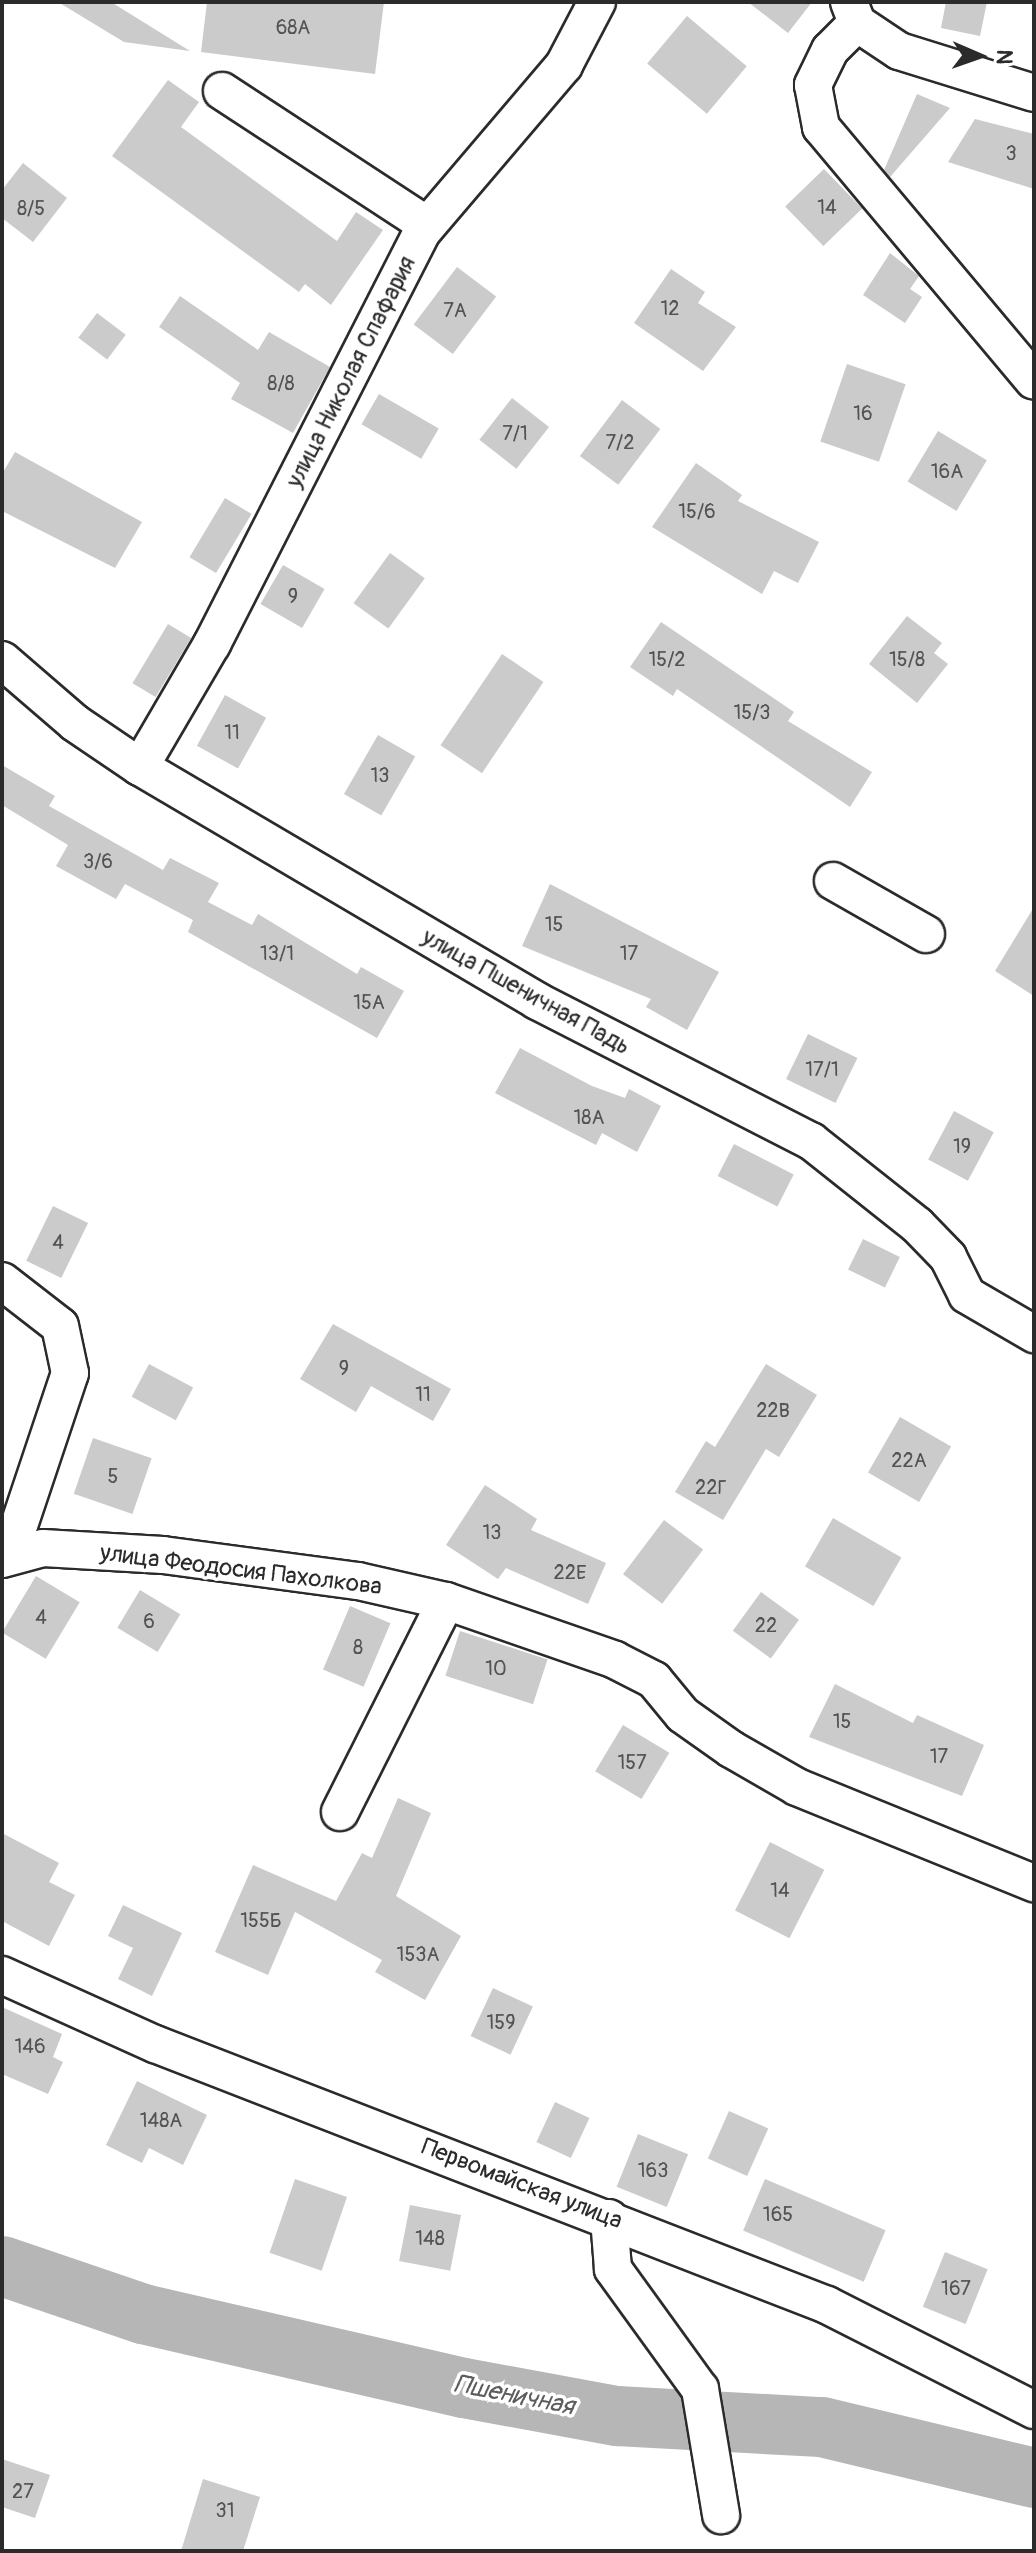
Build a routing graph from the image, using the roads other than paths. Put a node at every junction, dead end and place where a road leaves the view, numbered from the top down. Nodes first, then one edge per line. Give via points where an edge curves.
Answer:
1 (597, 2) edge
2 (853, 13) edge
3 (222, 91) dead end
4 (1034, 93) edge
5 (427, 225) junction
6 (1034, 381) edge
7 (2, 660) edge
8 (140, 767) junction
9 (833, 881) dead end
10 (926, 934) dead end
11 (2, 1281) edge
12 (1034, 1334) edge
13 (6, 1557) edge
14 (446, 1601) junction
15 (340, 1812) dead end
16 (1034, 1883) edge
17 (2, 1975) edge
18 (609, 2218) junction
19 (1029, 2401) edge
20 (721, 2515) dead end

1 - 5 street, улица Николая Спафария via 564,65
2 - 4 street via 899,51
2 - 6 street via 813,85 821,127
3 - 5 street
5 - 8 street, улица Николая Спафария
7 - 8 street, улица Пшеничная Падь via 75,723
8 - 12 street, улица Пшеничная Падь via 537,1001 811,1141 917,1225 948,1257 967,1295
9 - 10 street
11 - 13 street via 60,1326 70,1373
13 - 14 street, улица Феодосия Пахолкова via 43,1548 163,1555 358,1581
14 - 15 street
14 - 16 street, улица Феодосия Пахолкова via 615,1660 654,1680 683,1715 731,1749 797,1787
17 - 18 street, Первомайская улица via 155,2044
18 - 19 street, Первомайская улица via 827,2305
18 - 20 street via 613,2269 700,2389

